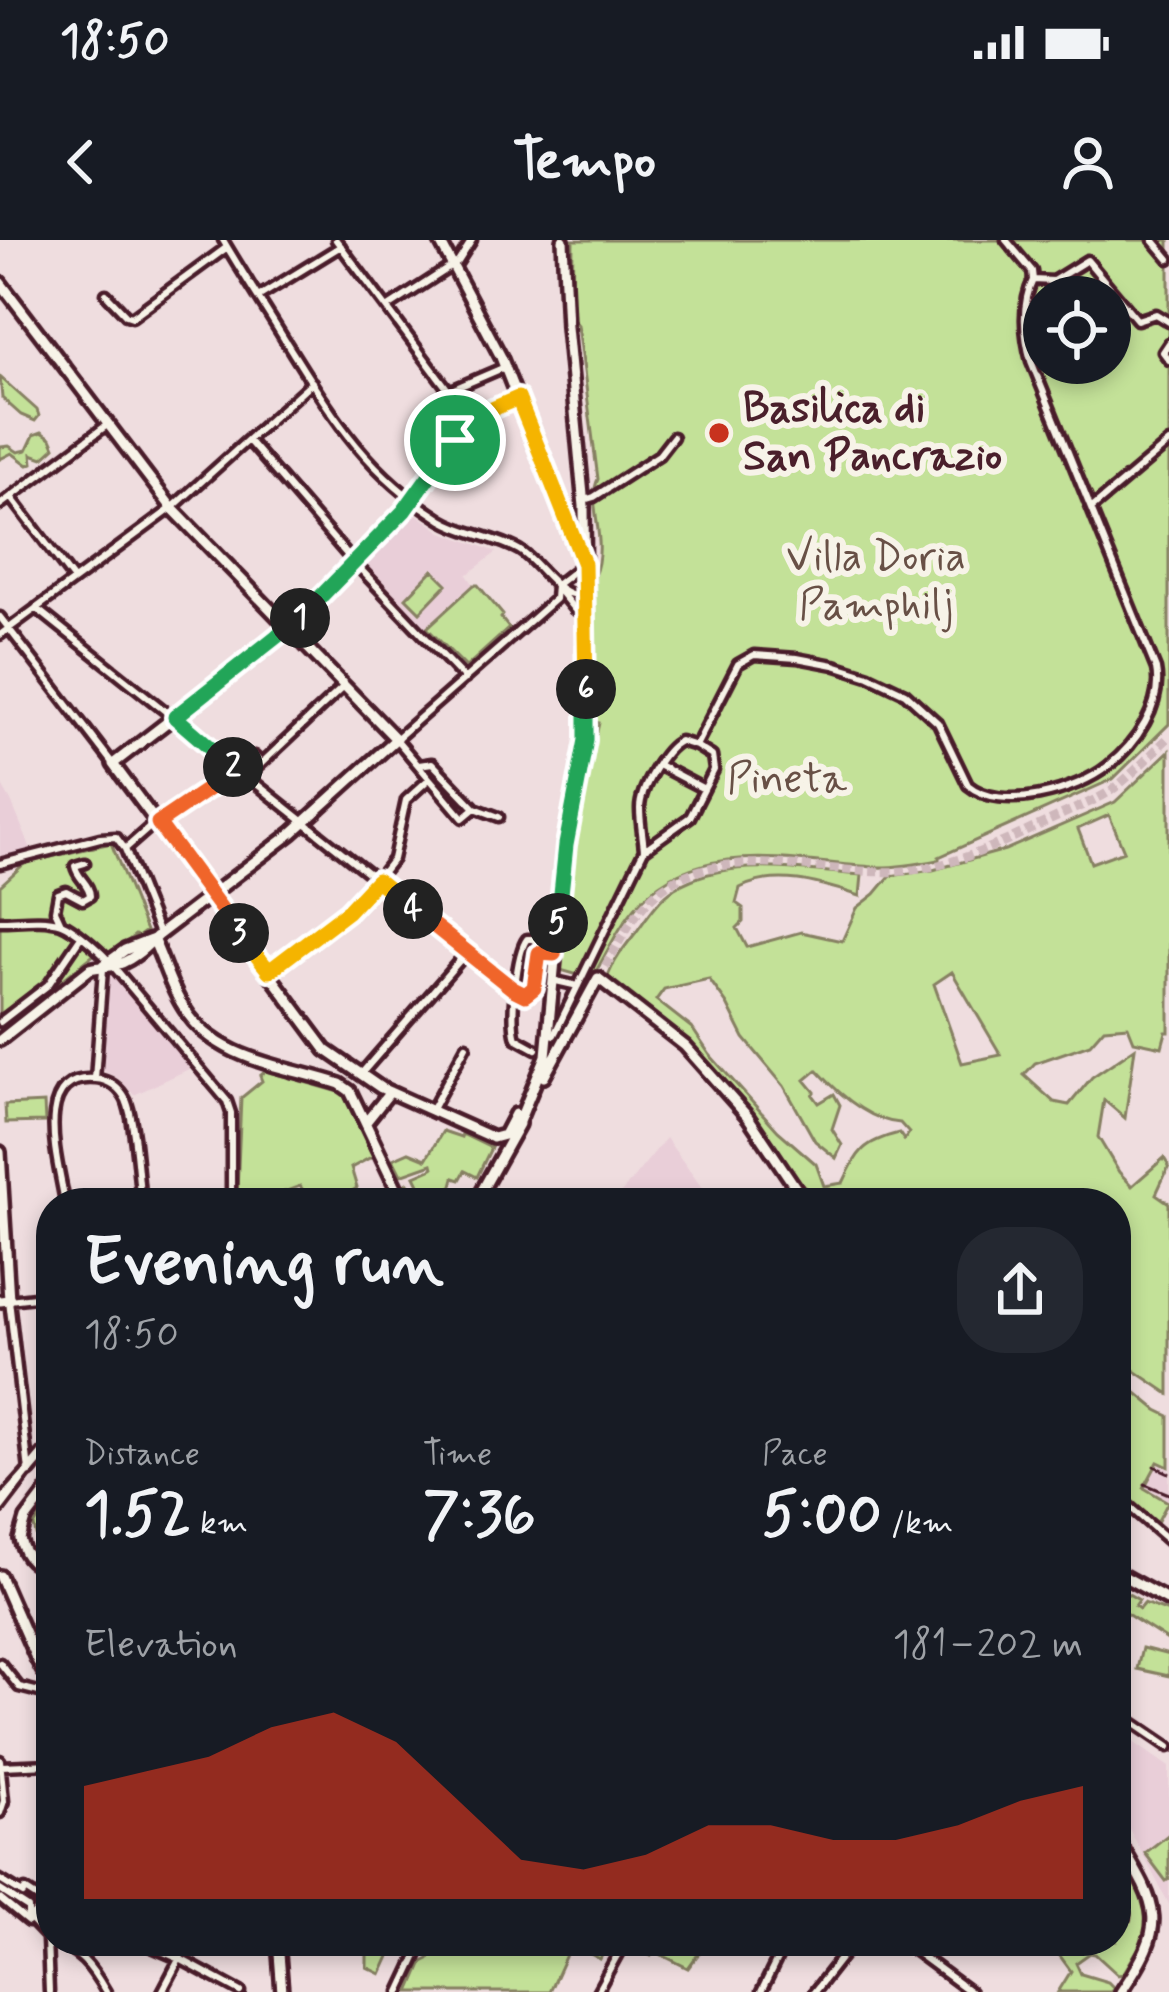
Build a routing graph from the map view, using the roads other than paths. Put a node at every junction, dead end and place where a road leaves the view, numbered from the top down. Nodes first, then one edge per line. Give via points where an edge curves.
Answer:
1 (439, 240) edge
2 (472, 240) edge
3 (563, 240) edge
4 (1006, 240) edge
5 (1153, 240) edge
6 (339, 243) edge
7 (225, 244) edge
8 (1169, 260) edge
9 (452, 266) junction
10 (1033, 276) edge
11 (1061, 276) edge
12 (1100, 276) edge
13 (0, 282) edge
14 (106, 294) dead end
15 (258, 297) junction
16 (387, 308) junction
17 (1131, 313) edge
18 (1169, 322) edge
19 (1169, 343) edge
20 (1169, 360) edge
21 (505, 367) junction
22 (312, 382) junction
23 (1041, 384) edge
24 (448, 391) junction
25 (518, 398) junction
26 (462, 422) junction
27 (107, 425) junction
28 (673, 437) dead end
29 (248, 440) junction
30 (1169, 443) edge
31 (581, 476) junction
32 (555, 489) junction
33 (11, 497) junction
34 (414, 499) junction
35 (584, 500) junction
36 (0, 505) edge
37 (172, 508) junction
38 (1092, 508) junction
39 (355, 563) junction
40 (584, 564) junction
41 (74, 580) junction
42 (556, 585) junction
43 (584, 595) junction
44 (36, 608) junction
45 (586, 615) junction
46 (0, 617) edge
47 (9, 628) junction
48 (289, 628) junction
49 (0, 634) edge
50 (465, 679) junction
51 (344, 686) junction
52 (175, 717) junction
53 (396, 740) junction
54 (696, 746) junction
55 (113, 764) junction
56 (261, 764) junction
57 (419, 765) junction
58 (658, 765) junction
59 (236, 770) junction
60 (247, 777) junction
61 (428, 780) junction
62 (704, 789) junction
63 (475, 808) junction
64 (499, 817) dead end
65 (305, 821) junction
66 (158, 823) junction
67 (125, 849) junction
68 (644, 850) junction
69 (85, 862) dead end
70 (0, 864) edge
71 (377, 880) junction
72 (210, 895) junction
73 (0, 921) edge
74 (61, 923) junction
75 (156, 937) junction
76 (80, 938) junction
77 (467, 952) junction
78 (539, 953) junction
79 (554, 954) junction
80 (108, 964) junction
81 (269, 971) junction
82 (556, 981) dead end
83 (578, 986) junction
84 (516, 991) junction
85 (0, 1022) edge
86 (556, 1032) junction
87 (0, 1040) edge
88 (466, 1046) dead end
89 (541, 1051) junction
90 (318, 1062) junction
91 (361, 1074) junction
92 (94, 1078) junction
93 (390, 1093) junction
94 (431, 1112) junction
95 (367, 1121) junction
96 (516, 1130) junction
97 (493, 1138) junction
98 (0, 1152) edge
99 (63, 1188) edge
100 (139, 1188) edge
101 (230, 1188) edge
102 (397, 1188) edge
103 (483, 1188) edge
104 (483, 1188) edge
105 (796, 1188) edge
106 (36, 1297) edge
107 (5, 1300) edge
108 (36, 1463) edge
109 (29, 1471) junction
110 (0, 1505) edge
111 (36, 1506) edge
112 (1131, 1509) edge
113 (1169, 1541) edge
114 (36, 1563) edge
115 (0, 1576) edge
116 (1131, 1580) edge
117 (1169, 1601) edge
118 (36, 1656) edge
119 (0, 1663) edge
120 (36, 1691) edge
121 (1131, 1722) edge
122 (1169, 1747) edge
123 (0, 1763) edge
124 (36, 1764) edge
125 (2, 1795) edge
126 (0, 1813) edge
127 (1131, 1862) edge
128 (0, 1880) edge
129 (0, 1895) edge
130 (36, 1897) edge
131 (36, 1903) edge
132 (28, 1907) junction
133 (36, 1914) edge
134 (30, 1920) junction
135 (36, 1926) edge
136 (50, 1956) edge
137 (80, 1956) edge
138 (174, 1956) edge
139 (181, 1956) edge
140 (279, 1956) edge
141 (417, 1956) edge
142 (617, 1956) edge
143 (779, 1956) edge
144 (842, 1956) edge
145 (921, 1956) edge
146 (180, 1959) junction
147 (49, 1992) edge
148 (106, 1992) edge
149 (162, 1992) edge
150 (241, 1992) edge
151 (282, 1992) edge
152 (400, 1992) edge
153 (598, 1992) edge
154 (761, 1992) edge
155 (814, 1992) edge
156 (970, 1992) edge
157 (1121, 1992) edge

1 - 9 street
2 - 9 street
3 - 31 street
4 - 10 street
5 - 8 street
6 - 15 street
6 - 16 street
7 - 14 street via 132,317
7 - 15 street
9 - 16 street
9 - 21 street
11 - 12 street via 1087,260
13 - 27 street
15 - 22 street
16 - 24 street
17 - 18 street
19 - 20 street
21 - 24 street
21 - 25 street
22 - 29 street
22 - 34 street via 356,448
23 - 38 street
24 - 26 street
25 - 26 street
25 - 32 street
26 - 34 street
27 - 33 street
27 - 37 street
28 - 35 street via 659,455
29 - 37 street
29 - 39 street
30 - 38 street
31 - 32 street
31 - 35 street
32 - 40 street
33 - 36 street
33 - 41 street
34 - 39 street
34 - 42 street via 450,524 520,550
35 - 40 street
37 - 41 street
37 - 48 street
38 - 54 street via 1159,682 1142,728 1106,769 1052,791 990,797 968,785 938,723 897,688 776,655 736,666
39 - 48 street
39 - 50 street
40 - 42 street
40 - 43 street
41 - 44 street
42 - 43 street
42 - 45 street
42 - 50 street via 556,598
43 - 45 street
44 - 47 street
44 - 52 street
45 - 79 street via 586,740
46 - 47 street
47 - 49 street
47 - 55 street
48 - 51 street
48 - 52 street
50 - 53 street
51 - 53 street
51 - 56 street
52 - 55 street
52 - 59 street
53 - 57 street
53 - 65 street
54 - 58 street via 675,742
54 - 62 street via 715,763
55 - 66 street
56 - 59 street via 254,756
56 - 60 street
57 - 61 street
57 - 63 street via 432,763
58 - 62 street
58 - 68 street via 641,801
59 - 60 street
59 - 66 street
60 - 65 street
61 - 63 street via 463,818
61 - 71 street via 404,806 394,855
62 - 68 street via 686,822
63 - 64 street
65 - 71 street
65 - 72 street
66 - 67 street
66 - 72 street
67 - 70 street via 110,836
67 - 75 street
68 - 83 street
69 - 74 street via 75,866 90,896 58,894
71 - 77 street
71 - 81 street
72 - 75 street
72 - 81 street
73 - 74 street
74 - 76 street
75 - 80 street
75 - 90 street via 181,1004 205,1035 226,1049
76 - 80 street
76 - 85 street via 49,985
77 - 84 street
77 - 91 street
78 - 79 street
78 - 84 street via 533,991
78 - 84 street via 527,938
79 - 86 street
80 - 87 street
80 - 92 street
80 - 101 street via 227,1101
81 - 90 street
82 - 83 street
83 - 86 street
84 - 89 street via 513,1035
86 - 89 street
86 - 89 street
86 - 96 street
86 - 105 street via 598,978 685,1046
88 - 94 street
89 - 96 street via 544,1063
89 - 97 street via 506,1133
90 - 91 street
90 - 95 street
91 - 93 street
92 - 99 street via 70,1085 55,1104
92 - 100 street via 127,1102
93 - 94 street
93 - 95 street
94 - 97 street
95 - 102 street
96 - 103 street
97 - 104 street via 499,1148
98 - 107 street
106 - 107 street
107 - 109 street
108 - 109 street
109 - 110 street
111 - 114 street via 20,1539
112 - 113 street
115 - 118 street
116 - 117 street
119 - 120 street via 20,1687
121 - 122 street
123 - 124 street
123 - 125 street
125 - 126 street
127 - 157 street via 1161,1923 1152,1954
128 - 130 street
129 - 132 street
129 - 134 street
131 - 132 street
132 - 134 street
133 - 134 street
134 - 135 street
136 - 147 street
137 - 148 street
138 - 146 street
139 - 146 street
140 - 151 street
141 - 152 street
142 - 153 street
143 - 154 street
144 - 155 street
145 - 156 street
146 - 149 street
146 - 150 street

